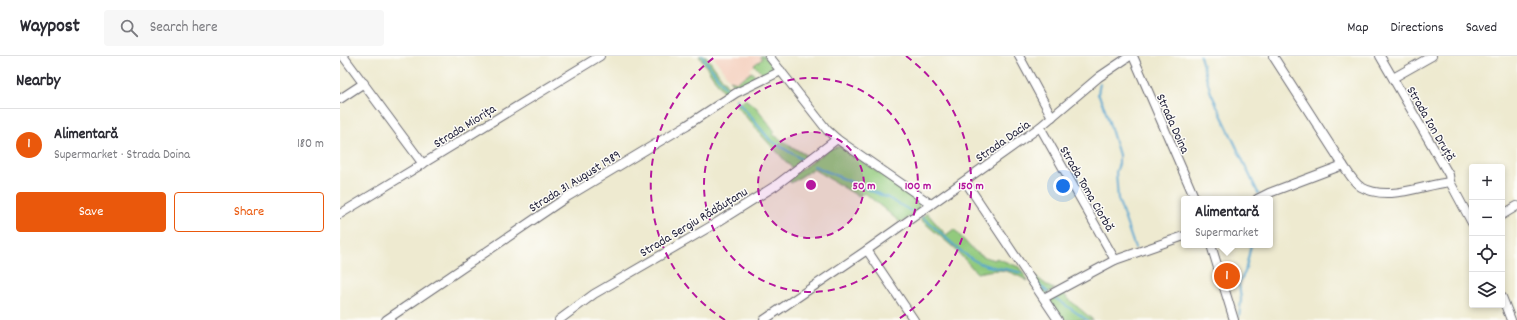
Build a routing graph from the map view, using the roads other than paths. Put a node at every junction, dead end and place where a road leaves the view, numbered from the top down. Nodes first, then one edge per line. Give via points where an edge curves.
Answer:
1 (343, 56) edge
2 (600, 56) edge
3 (769, 56) edge
4 (1019, 56) edge
5 (1132, 56) edge
6 (1273, 56) edge
7 (1380, 56) edge
8 (1432, 56) edge
9 (781, 71) junction
10 (1393, 78) junction
11 (364, 83) junction
12 (340, 99) edge
13 (1052, 117) junction
14 (1040, 127) junction
15 (837, 139) junction
16 (423, 164) junction
17 (1343, 165) junction
18 (965, 181) junction
19 (1450, 182) junction
20 (1194, 196) edge
21 (1263, 196) edge
22 (931, 204) junction
23 (1517, 206) edge
24 (1505, 213) edge
25 (340, 214) edge
26 (1469, 217) edge
27 (1181, 237) edge
28 (1212, 248) edge
29 (867, 250) junction
30 (1115, 260) junction
31 (1044, 298) junction
32 (1505, 308) edge
33 (1508, 319) edge
34 (386, 320) edge
35 (559, 320) edge
36 (764, 320) edge
37 (914, 320) edge
38 (1058, 320) edge
39 (1234, 320) edge

1 - 11 street
2 - 16 street, Strada Miorița
3 - 9 street
4 - 13 street
5 - 13 street, Strada Dacia via 1099,77
5 - 20 street, Strada Doina
6 - 17 street
7 - 10 street, Strada Ion Druță
8 - 10 street, Strada Ion Druță
9 - 15 street
9 - 34 street, Strada 31 August 1989 via 736,93 687,126 567,197
10 - 19 street, Strada Ion Druță via 1449,175
11 - 12 street
11 - 16 street
13 - 14 street, Strada Dacia
14 - 18 street, Strada Dacia
14 - 30 street, Strada Toma Ciorbă
15 - 22 street
15 - 35 street, Strada Sergiu Rădăuțanu via 775,186 594,294
16 - 25 street, Strada Miorița
17 - 19 street via 1360,186 1387,194
17 - 21 street
18 - 22 street, Strada Dacia
18 - 31 street
19 - 26 street, Strada Ion Druță
22 - 29 street, Strada Dacia
23 - 24 street
27 - 30 street
28 - 39 street
29 - 36 street, Strada Dacia
29 - 37 street
30 - 31 street
31 - 38 street
32 - 33 street

